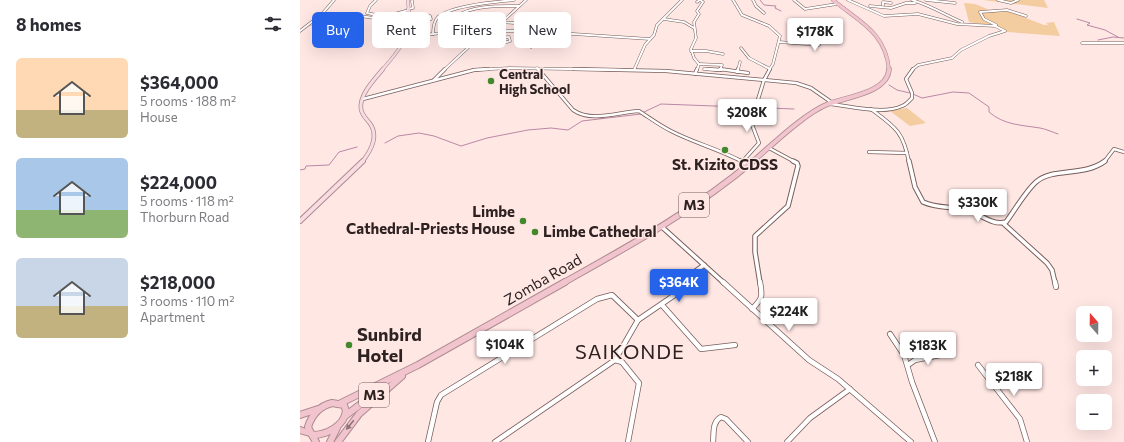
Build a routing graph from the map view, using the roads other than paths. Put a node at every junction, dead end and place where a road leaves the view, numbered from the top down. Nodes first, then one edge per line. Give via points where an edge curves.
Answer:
1 (334, 0) edge
2 (376, 0) edge
3 (409, 0) edge
4 (514, 0) edge
5 (521, 0) edge
6 (526, 0) edge
7 (682, 0) edge
8 (733, 0) edge
9 (752, 0) edge
10 (794, 0) edge
11 (832, 0) edge
12 (848, 0) edge
13 (912, 0) edge
14 (926, 0) edge
15 (931, 0) edge
16 (956, 0) edge
17 (998, 0) edge
18 (1018, 0) edge
19 (697, 2) dead end
20 (920, 2) junction
21 (894, 3) dead end
22 (949, 3) junction
23 (955, 3) dead end
24 (837, 4) junction
25 (809, 5) dead end
26 (514, 6) junction
27 (519, 6) junction
28 (870, 6) dead end
29 (879, 6) junction
30 (952, 6) dead end
31 (817, 7) junction
32 (933, 7) junction
33 (409, 9) joint
34 (805, 9) junction
35 (800, 10) dead end
36 (324, 12) edge
37 (399, 12) edge
38 (470, 12) edge
39 (764, 13) dead end
40 (372, 14) edge
41 (1026, 16) dead end
42 (506, 17) edge
43 (664, 18) junction
44 (312, 22) edge
45 (506, 23) edge
46 (965, 24) junction
47 (1000, 27) junction
48 (695, 28) junction
49 (814, 28) dead end
50 (300, 31) edge
51 (430, 34) edge
52 (433, 34) junction
53 (438, 34) edge
54 (486, 39) joint
55 (650, 39) junction
56 (779, 42) junction
57 (1082, 42) dead end
58 (1124, 43) edge
59 (400, 48) edge
60 (469, 48) edge
61 (741, 48) dead end
62 (691, 51) junction
63 (724, 54) dead end
64 (723, 61) dead end
65 (740, 62) dead end
66 (699, 64) junction
67 (722, 65) junction
68 (537, 68) junction
69 (704, 69) dead end
70 (770, 69) junction
71 (634, 70) junction
72 (720, 70) junction
73 (737, 72) junction
74 (748, 73) dead end
75 (695, 74) junction
76 (764, 80) junction
77 (433, 81) junction
78 (363, 99) junction
79 (829, 103) junction
80 (870, 109) junction
81 (769, 148) junction
82 (869, 152) dead end
83 (1124, 152) edge
84 (907, 153) junction
85 (742, 162) junction
86 (748, 165) junction
87 (300, 221) edge
88 (1004, 224) junction
89 (662, 227) junction
90 (704, 265) junction
91 (1056, 287) dead end
92 (662, 305) junction
93 (752, 309) junction
94 (638, 320) junction
95 (890, 334) dead end
96 (735, 345) dead end
97 (940, 355) dead end
98 (615, 360) junction
99 (978, 365) dead end
100 (908, 366) junction
101 (406, 372) junction
102 (850, 389) junction
103 (341, 403) junction
104 (320, 408) junction
105 (300, 415) edge
106 (345, 416) junction
107 (338, 425) junction
108 (300, 430) edge
109 (313, 436) edge
110 (330, 442) edge
111 (338, 442) edge
112 (428, 442) edge
113 (495, 442) edge
114 (628, 442) edge
115 (713, 442) edge
116 (748, 442) edge
117 (786, 442) edge
118 (911, 442) edge
119 (935, 442) edge
120 (1027, 442) edge

1 - 36 street
2 - 40 street via 367,13
3 - 33 main road
4 - 52 street via 467,7 443,14 433,28
5 - 26 street
6 - 27 street
7 - 43 street
8 - 56 street via 744,16 757,20 778,33
9 - 39 street
10 - 34 street
11 - 24 highway, Zomba Road / M3
12 - 46 street via 882,15 918,14
13 - 20 street
14 - 15 street
15 - 22 street
15 - 32 street via 929,4
16 - 22 street
17 - 18 street via 1012,3
19 - 48 street via 703,2 697,10 699,13 694,22
20 - 29 street via 891,8
20 - 32 street
21 - 29 street via 878,3
22 - 23 street
22 - 30 street
24 - 31 street
24 - 79 highway, Zomba Road / M3 via 875,32 881,42 890,72 884,82 873,90
25 - 31 street
26 - 27 street
26 - 38 street
27 - 42 street
28 - 29 street
31 - 34 street
32 - 46 street
33 - 37 street
34 - 35 street
41 - 47 street via 1007,10 980,12 984,18
43 - 48 street via 691,24
43 - 55 street
44 - 50 street
45 - 55 street via 539,25 558,33
46 - 47 street
47 - 80 street via 1005,31 961,50 952,58 914,68 906,79 912,93 912,98 907,104 896,109
48 - 62 street via 696,38
49 - 56 street via 819,45
51 - 52 street
52 - 53 street
54 - 54 street via 507,36 511,40 502,44
55 - 71 street
56 - 70 street
57 - 58 street
59 - 78 main road
60 - 77 street
61 - 70 street via 747,56
62 - 63 street
62 - 66 street
64 - 67 street
65 - 73 street
66 - 67 street
66 - 75 street
67 - 72 street
68 - 71 street
68 - 77 street via 481,69
68 - 85 street via 579,114 605,116 634,111 643,113 672,132 725,152
69 - 72 street
70 - 76 street
71 - 75 street
72 - 73 street
73 - 74 street
75 - 76 street
76 - 79 street via 805,85
76 - 85 street via 751,122 759,143
77 - 78 street
78 - 87 main road via 362,114 374,135 371,149 355,169
79 - 80 street
79 - 81 highway, Zomba Road / M3 via 808,115
80 - 84 street via 897,130
81 - 86 highway, Zomba Road / M3
81 - 93 street via 797,163 798,166 788,206 755,236 762,297
82 - 84 street
83 - 88 street via 1114,149 1106,162 1087,171 1055,173 1042,177
84 - 88 street via 914,184 923,202 964,209
85 - 86 street
86 - 89 highway, Zomba Road / M3 via 722,187
88 - 91 street via 1052,270
89 - 90 street
89 - 101 highway, Zomba Road / M3
90 - 92 street via 690,276 682,290
90 - 93 street
92 - 94 street
92 - 96 street via 701,349
93 - 102 street via 809,360
94 - 98 street
94 - 112 street via 612,295 597,300 441,395
95 - 100 street
97 - 100 street via 915,360
98 - 113 street
98 - 114 street via 622,362 639,383
99 - 120 street via 1020,419
100 - 119 street
101 - 103 highway, Zomba Road / M3
101 - 106 highway, Zomba Road / M3
101 -> 111 highway via 357,416
102 - 117 street via 810,418
102 - 118 street
103 - 104 highway, M3
103 - 106 highway, M3 via 345,407
104 - 105 highway, M3
104 - 109 highway via 308,424
106 - 107 highway, M3
107 - 109 highway, M3 via 325,434
107 - 110 highway, M3
108 - 109 highway
115 - 116 street via 714,424 721,417

